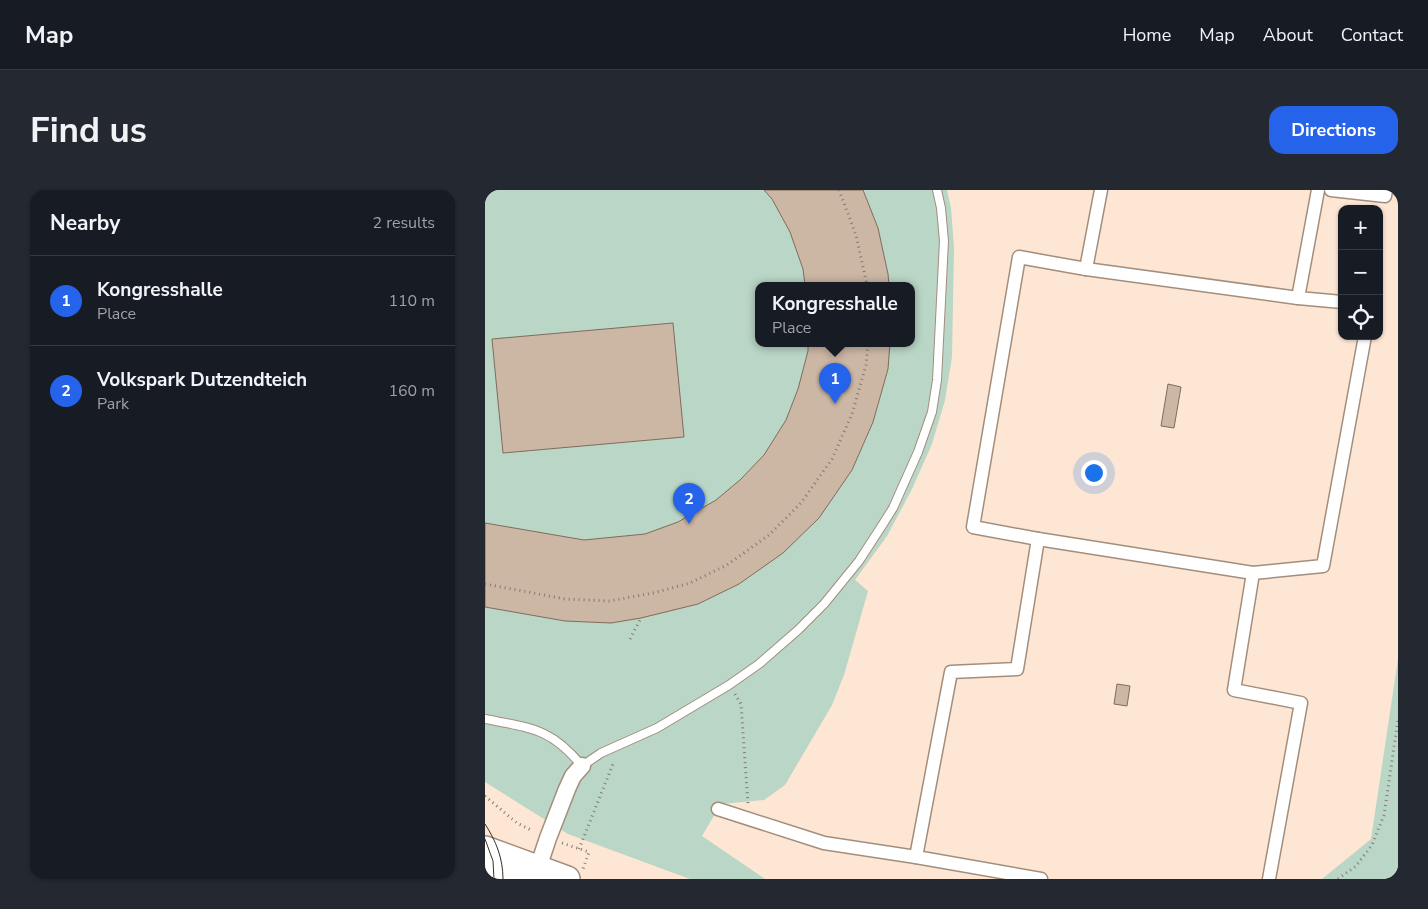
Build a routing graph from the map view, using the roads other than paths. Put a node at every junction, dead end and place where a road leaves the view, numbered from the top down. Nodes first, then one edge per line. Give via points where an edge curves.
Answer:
1 (937, 190) edge
2 (1101, 190) edge
3 (1319, 190) edge
4 (1331, 190) edge
5 (1386, 190) edge
6 (1086, 269) junction
7 (1298, 298) junction
8 (1338, 302) edge
9 (1364, 340) edge
10 (1037, 539) junction
11 (1253, 573) junction
12 (485, 720) edge
13 (582, 766) junction
14 (718, 809) dead end
15 (485, 849) edge
16 (916, 857) junction
17 (538, 868) junction
18 (485, 871) edge
19 (567, 879) edge
20 (1041, 879) edge
21 (1269, 879) edge

1 - 13 lane via 944,241 939,359 932,412 905,482 883,524 859,561 824,604 779,648 729,685 657,728
2 - 6 street
3 - 7 street
4 - 5 street via 1385,196
6 - 7 street
6 - 10 street via 1019,257 973,527
7 - 8 street
9 - 11 street via 1323,566
10 - 11 street
10 - 16 street via 1017,669 951,672
11 - 21 street via 1234,690 1301,703
12 - 13 lane via 532,728 552,737
13 - 17 street via 573,776
14 - 16 street via 824,844
15 - 17 main road
16 - 20 street
17 - 18 main road
17 - 19 main road

